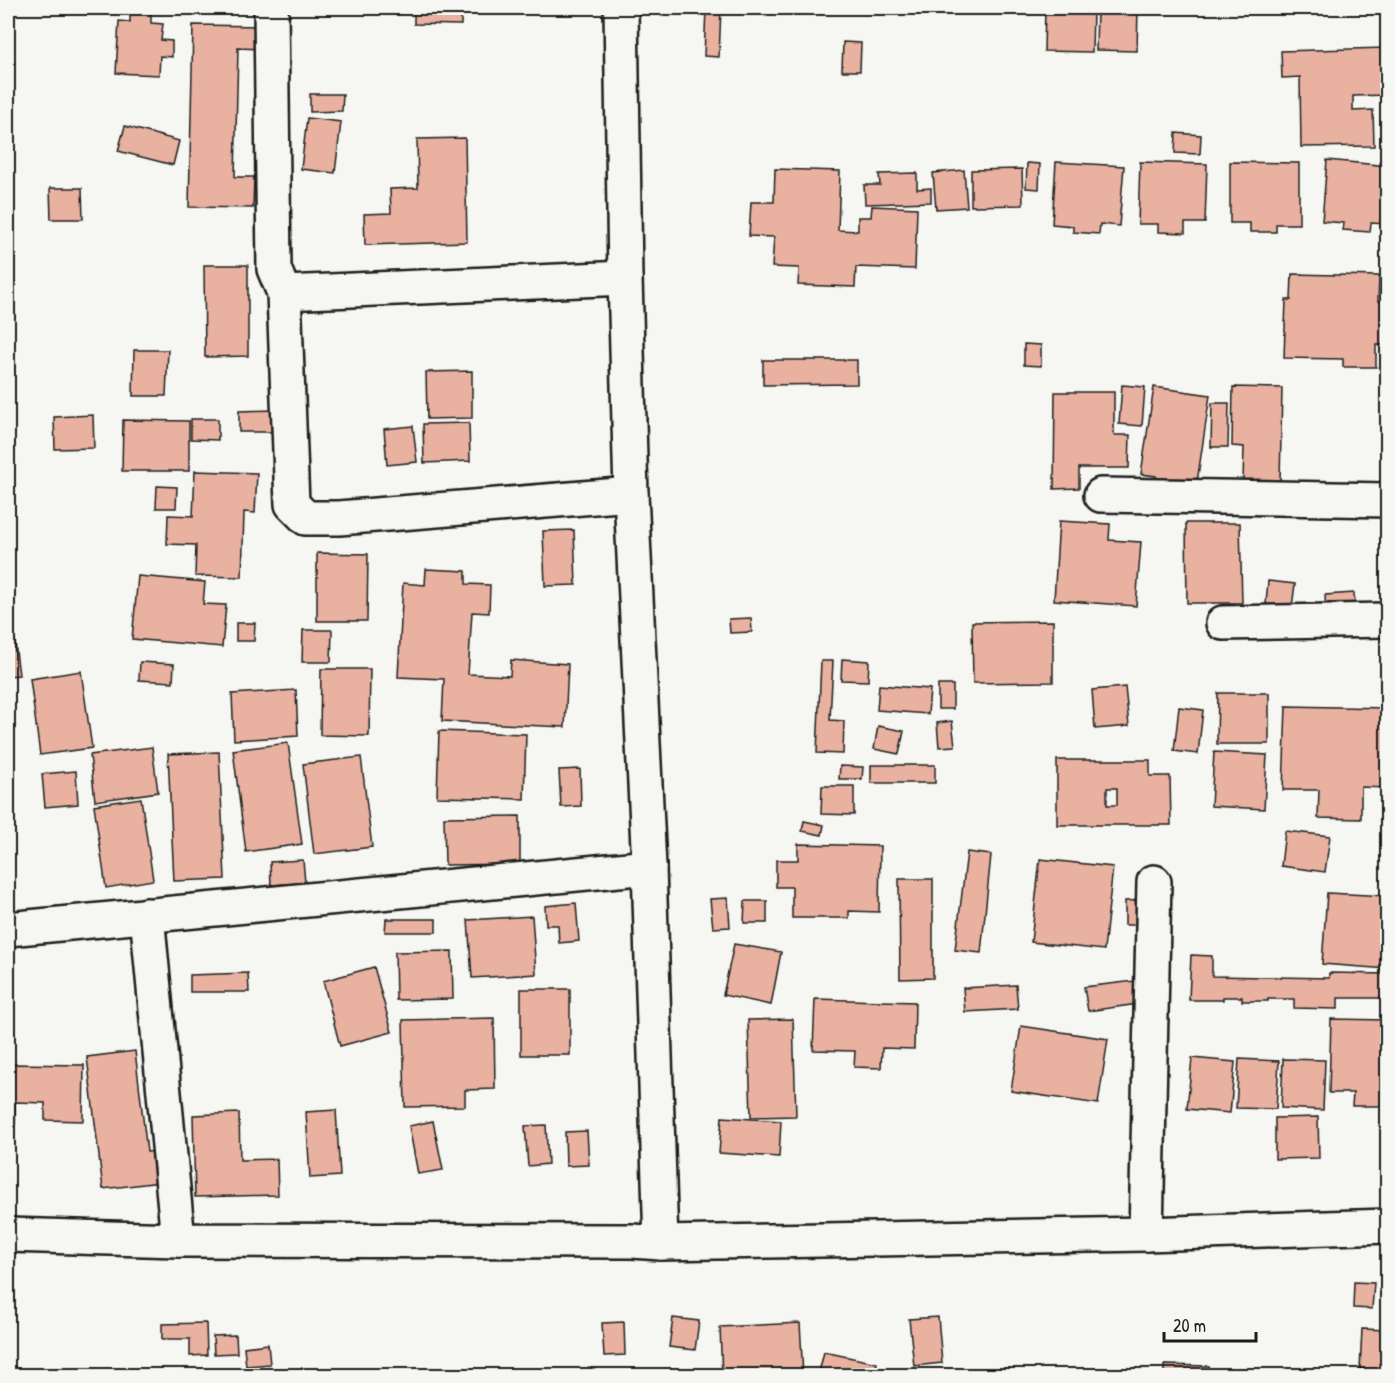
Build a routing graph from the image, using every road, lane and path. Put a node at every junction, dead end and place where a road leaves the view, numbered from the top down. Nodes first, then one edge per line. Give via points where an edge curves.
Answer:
1 (271, 8) edge
2 (621, 8) edge
3 (625, 278) junction
4 (284, 293) junction
5 (631, 494) junction
6 (1101, 495) dead end
7 (1388, 500) edge
8 (1388, 620) edge
9 (1223, 623) dead end
10 (649, 867) junction
11 (1154, 882) dead end
12 (147, 915) junction
13 (8, 929) edge
14 (1388, 1226) edge
15 (1146, 1234) junction
16 (8, 1235) edge
17 (178, 1240) junction
18 (661, 1243) junction

1 - 4 street via 274,269
2 - 3 street
3 - 4 street
3 - 5 street
4 - 5 street via 292,504 306,518
5 - 10 street
6 - 7 street
8 - 9 street
10 - 12 street
10 - 18 street
11 - 15 street
12 - 13 street
12 - 17 street
14 - 15 street
15 - 18 street
16 - 17 street
17 - 18 street

